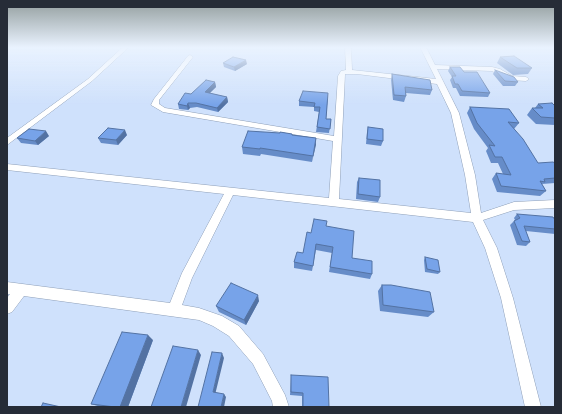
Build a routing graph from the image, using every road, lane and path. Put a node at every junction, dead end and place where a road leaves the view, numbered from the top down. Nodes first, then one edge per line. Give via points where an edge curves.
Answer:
1 (105, 66) edge
2 (183, 66) edge
3 (349, 66) edge
4 (434, 67) joint
5 (349, 71) junction
6 (526, 79) dead end
7 (441, 82) junction
8 (338, 139) junction
9 (7, 142) edge
10 (7, 167) edge
11 (230, 191) junction
12 (334, 202) junction
13 (555, 204) edge
14 (477, 218) junction
15 (7, 288) edge
16 (21, 290) junction
17 (7, 308) edge
18 (174, 310) junction
19 (281, 407) edge
20 (533, 407) edge

1 - 9 street
2 - 8 street via 156,100 155,105 163,110
3 - 5 street
4 - 6 street via 492,69 511,78
4 - 7 street
5 - 7 street
5 - 8 street via 343,72 341,76
7 - 14 street via 455,113
8 - 12 street
10 - 11 street
11 - 12 street
11 - 18 street via 192,264
12 - 14 street
13 - 14 street via 514,206
14 - 20 street via 491,248 507,298
15 - 16 street
16 - 17 street
16 - 18 street
18 - 19 street via 199,314 234,331 258,359 280,400

